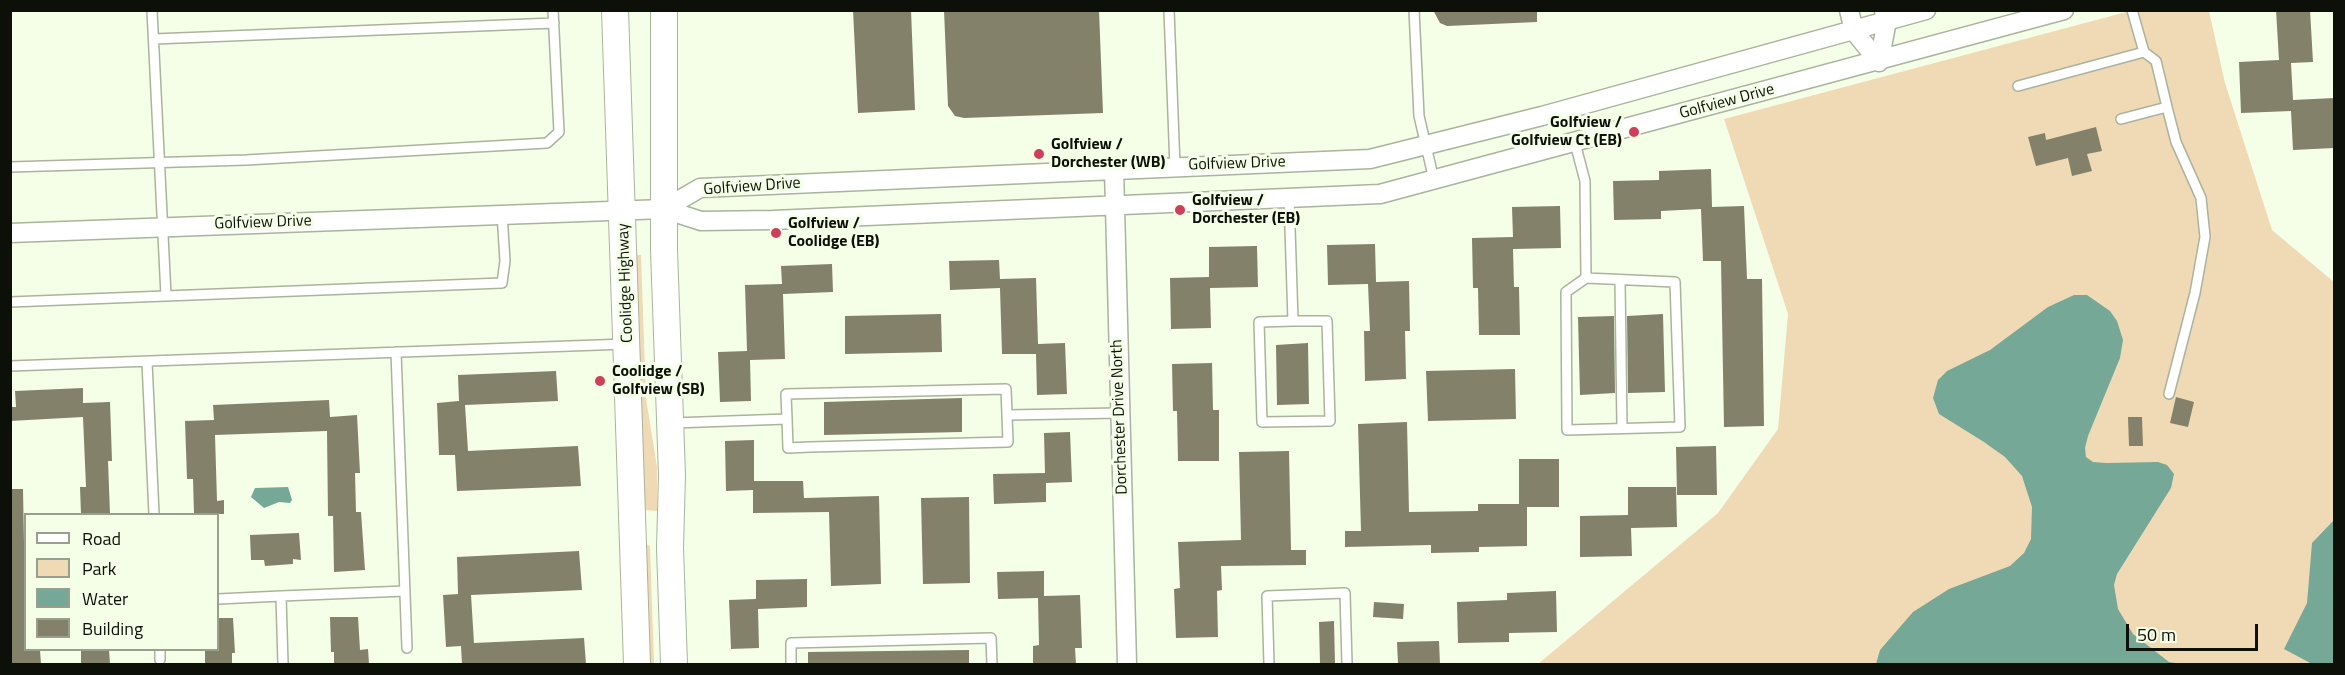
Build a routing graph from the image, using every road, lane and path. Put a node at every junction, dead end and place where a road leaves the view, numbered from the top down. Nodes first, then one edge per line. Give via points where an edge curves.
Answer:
1 (152, 10) edge
2 (553, 10) edge
3 (615, 10) edge
4 (664, 10) edge
5 (1169, 10) edge
6 (1414, 10) edge
7 (1849, 10) edge
8 (1926, 10) edge
9 (2064, 10) edge
10 (2132, 10) edge
11 (1885, 16) edge
12 (554, 23) junction
13 (1854, 31) junction
14 (154, 39) junction
15 (2144, 52) junction
16 (1879, 62) junction
17 (2018, 86) dead end
18 (2167, 107) junction
19 (2121, 119) dead end
20 (1575, 143) junction
21 (1425, 146) junction
22 (160, 162) junction
23 (10, 167) edge
24 (1175, 167) junction
25 (1114, 169) junction
26 (1434, 180) junction
27 (1289, 197) junction
28 (1114, 203) junction
29 (664, 208) junction
30 (623, 209) junction
31 (502, 213) junction
32 (162, 227) junction
33 (10, 233) edge
34 (1586, 278) junction
35 (1620, 280) junction
36 (166, 296) junction
37 (10, 302) edge
38 (1293, 321) junction
39 (628, 344) junction
40 (396, 352) junction
41 (147, 362) junction
42 (10, 366) edge
43 (2169, 394) dead end
44 (1120, 413) junction
45 (1007, 415) junction
46 (787, 419) junction
47 (670, 423) junction
48 (1622, 429) junction
49 (154, 513) edge
50 (634, 530) junction
51 (670, 548) junction
52 (405, 591) junction
53 (281, 596) junction
54 (219, 599) edge
55 (407, 648) dead end
56 (160, 651) edge
57 (160, 660) dead end
58 (283, 664) edge
59 (638, 664) edge
60 (674, 664) edge
61 (791, 664) edge
62 (992, 664) edge
63 (1127, 664) edge
64 (1269, 664) edge
65 (1347, 664) edge

1 - 14 lane
2 - 12 lane
3 - 30 main road, Coolidge Highway
4 - 29 main road
5 - 24 lane
6 - 21 lane via 1419,116
7 - 13 street
8 - 11 street, Golfview Drive
9 - 16 street, Golfview Drive
10 - 15 lane
11 - 13 street, Golfview Drive
11 - 16 street
12 - 14 lane
12 - 22 lane via 559,132 547,143
13 - 16 street
13 - 21 street, Golfview Drive
14 - 22 lane
15 - 17 lane
15 - 18 lane via 2156,61
16 - 20 street, Golfview Drive
18 - 19 lane
18 - 43 lane via 2176,142 2201,198 2205,237
20 - 26 street, Golfview Drive
20 - 34 lane via 1584,181
21 - 24 street, Golfview Drive via 1370,159
21 - 26 lane
22 - 23 lane
22 - 32 lane
24 - 25 street, Golfview Drive
25 - 28 street, Dorchester Drive North
25 - 29 street, Golfview Drive via 700,188
26 - 27 street, Golfview Drive via 1380,194
27 - 28 street, Golfview Drive
27 - 38 lane
28 - 29 street, Golfview Drive via 701,221
28 - 44 street, Dorchester Drive North
29 - 30 street, Golfview Drive
29 - 47 main road
30 - 31 street, Golfview Drive
30 - 39 main road, Coolidge Highway
31 - 32 street, Golfview Drive
31 - 36 lane via 502,283
32 - 33 street, Golfview Drive
32 - 36 lane
34 - 35 lane
34 - 48 lane via 1566,292 1567,430
35 - 48 lane
35 - 48 lane via 1675,282 1680,427
36 - 37 lane
38 - 38 lane via 1259,322 1262,422 1330,421 1327,321
39 - 40 lane
39 - 50 main road, Coolidge Highway
40 - 41 lane
40 - 52 lane
41 - 42 lane
41 - 49 lane
44 - 45 lane
44 - 63 street, Dorchester Drive North
45 - 46 lane via 1006,389 786,394
45 - 46 lane via 1008,442 788,448
46 - 47 lane
47 - 51 main road
50 - 51 main road via 652,526 662,529
50 - 59 main road, Coolidge Highway
51 - 60 main road
52 - 53 lane
52 - 55 lane
53 - 54 lane
53 - 58 lane
56 - 57 lane
61 - 62 lane via 791,643 991,638
64 - 65 lane via 1267,596 1345,593

